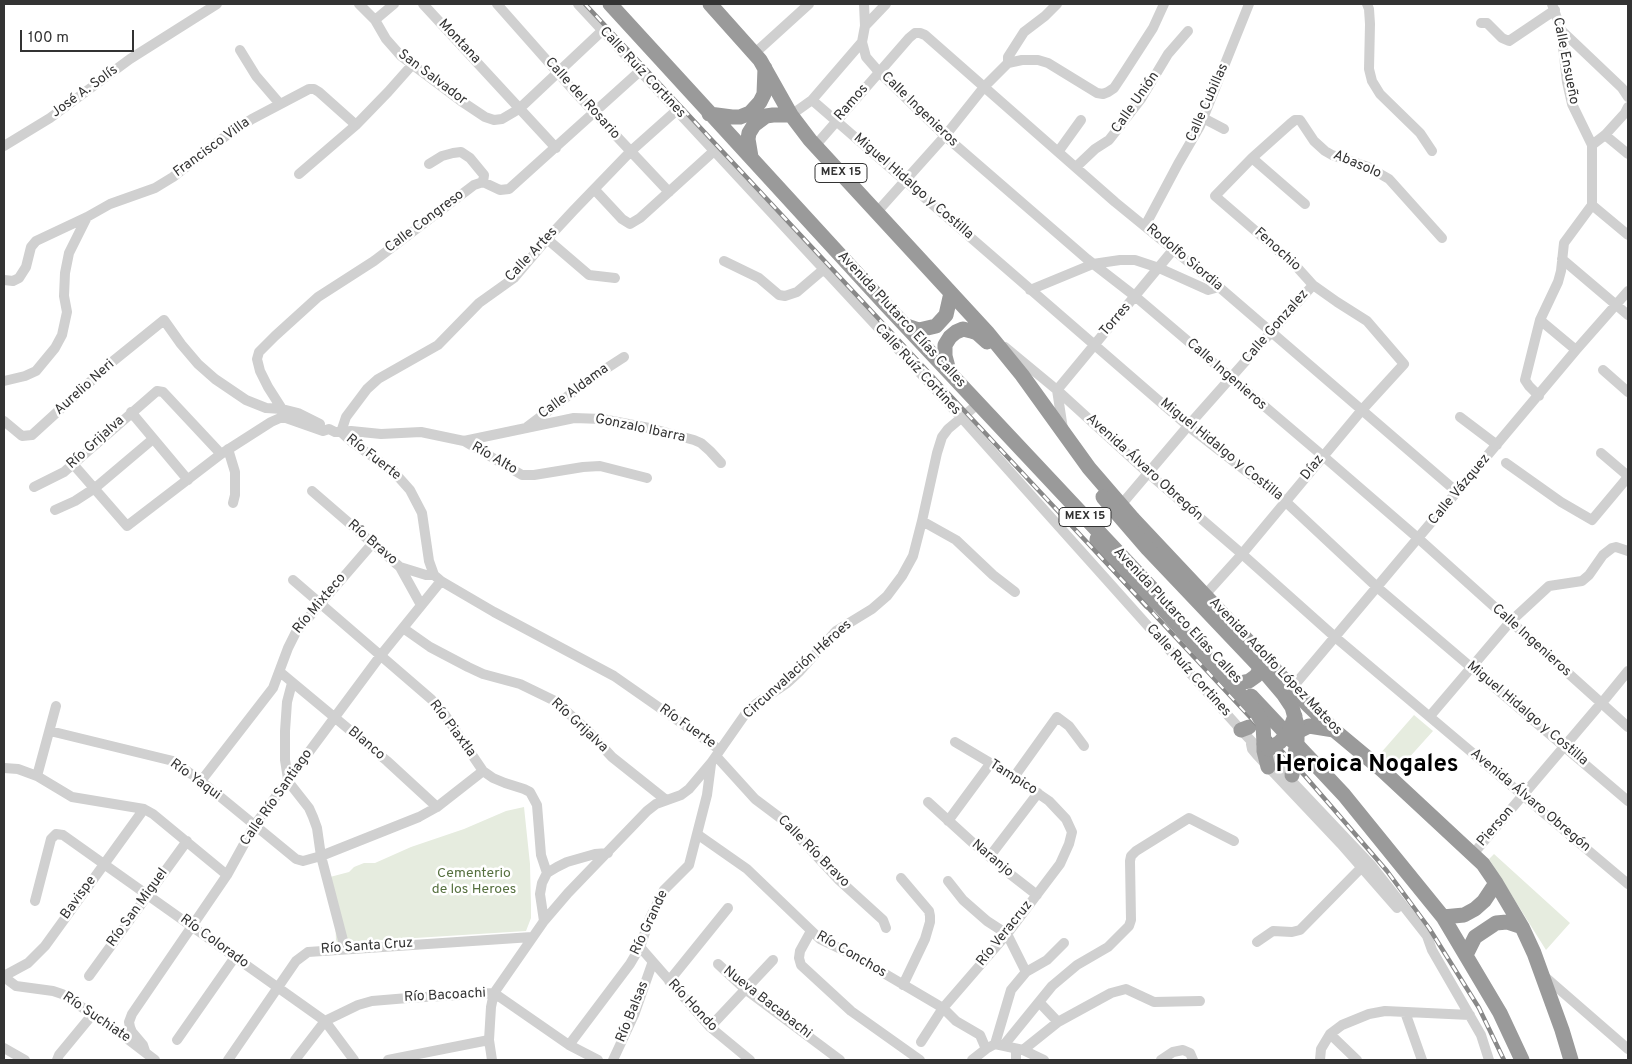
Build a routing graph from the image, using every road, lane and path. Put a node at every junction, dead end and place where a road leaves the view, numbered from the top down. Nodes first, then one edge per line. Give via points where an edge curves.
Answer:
1 (217, 4) edge
2 (359, 4) edge
3 (394, 4) edge
4 (423, 4) edge
5 (497, 4) edge
6 (578, 4) edge
7 (610, 4) edge
8 (710, 4) edge
9 (810, 4) edge
10 (864, 4) edge
11 (870, 4) edge
12 (1057, 4) edge
13 (1164, 4) edge
14 (1250, 4) edge
15 (1367, 4) edge
16 (1554, 7) edge
17 (882, 8) edge
18 (375, 20) junction
19 (1481, 23) dead end
20 (865, 26) junction
21 (603, 30) junction
22 (1561, 30) junction
23 (1188, 31) dead end
24 (909, 38) joint
25 (862, 42) junction
26 (240, 50) dead end
27 (755, 53) junction
28 (1008, 63) junction
29 (412, 65) junction
30 (765, 68) junction
31 (640, 71) junction
32 (558, 72) junction
33 (879, 72) junction
34 (984, 87) junction
35 (1628, 98) edge
36 (812, 100) junction
37 (280, 104) junction
38 (1628, 107) edge
39 (519, 109) junction
40 (677, 110) junction
41 (594, 113) junction
42 (709, 114) junction
43 (792, 115) junction
44 (754, 117) junction
45 (1204, 118) junction
46 (837, 120) junction
47 (1081, 120) dead end
48 (356, 125) junction
49 (1224, 129) dead end
50 (1605, 135) junction
51 (945, 136) junction
52 (1592, 145) junction
53 (4, 146) edge
54 (815, 146) junction
55 (556, 148) junction
56 (714, 150) junction
57 (631, 151) junction
58 (1432, 151) dead end
59 (1058, 152) junction
60 (1628, 154) edge
61 (751, 157) junction
62 (1252, 158) junction
63 (429, 164) dead end
64 (1076, 167) junction
65 (299, 174) dead end
66 (904, 181) junction
67 (483, 182) junction
68 (595, 190) junction
69 (669, 192) junction
70 (1305, 204) dead end
71 (1592, 205) junction
72 (877, 212) junction
73 (87, 217) junction
74 (1146, 226) junction
75 (1628, 235) edge
76 (1442, 238) dead end
77 (547, 239) junction
78 (1173, 250) junction
79 (1562, 259) junction
80 (724, 261) dead end
81 (1094, 264) junction
82 (1159, 268) junction
83 (824, 269) junction
84 (615, 278) dead end
85 (4, 280) edge
86 (1313, 285) junction
87 (1218, 288) junction
88 (1030, 290) junction
89 (1628, 292) edge
90 (951, 293) junction
91 (1136, 297) junction
92 (1616, 304) junction
93 (1628, 315) edge
94 (1540, 320) junction
95 (907, 326) junction
96 (987, 332) junction
97 (1270, 332) junction
98 (1094, 345) junction
99 (1576, 350) junction
100 (624, 357) dead end
101 (1404, 364) joint
102 (1603, 370) dead end
103 (949, 372) junction
104 (1230, 379) junction
105 (4, 381) edge
106 (1057, 390) junction
107 (1628, 392) edge
108 (1539, 396) junction
109 (1039, 398) junction
110 (979, 403) junction
111 (282, 409) junction
112 (1362, 411) junction
113 (131, 412) junction
114 (961, 417) junction
115 (1460, 417) dead end
116 (4, 421) edge
117 (1188, 426) junction
118 (329, 428) junction
119 (524, 429) junction
120 (1063, 431) junction
121 (341, 432) junction
122 (153, 439) junction
123 (464, 441) junction
124 (1498, 445) junction
125 (224, 452) junction
126 (1601, 453) dead end
127 (1323, 456) junction
128 (720, 463) dead end
129 (1506, 463) dead end
130 (73, 464) junction
131 (1089, 468) junction
132 (1148, 473) junction
133 (1628, 476) edge
134 (647, 478) dead end
135 (188, 480) junction
136 (34, 487) dead end
137 (95, 488) junction
138 (312, 491) dead end
139 (1457, 492) junction
140 (1286, 502) junction
141 (233, 503) dead end
142 (1122, 505) junction
143 (55, 510) dead end
144 (922, 521) junction
145 (1097, 530) junction
146 (1419, 539) junction
147 (372, 544) junction
148 (1628, 551) edge
149 (1242, 554) junction
150 (400, 567) junction
151 (437, 578) junction
152 (293, 580) dead end
153 (1378, 588) junction
154 (1016, 592) dead end
155 (1204, 596) junction
156 (320, 604) junction
157 (421, 606) junction
158 (1510, 622) junction
159 (403, 628) junction
160 (1335, 637) junction
161 (382, 655) junction
162 (1262, 657) junction
163 (1471, 668) junction
164 (1628, 671) edge
165 (280, 672) junction
166 (292, 683) junction
167 (1240, 683) junction
168 (1292, 688) junction
169 (56, 706) dead end
170 (1310, 706) junction
171 (1599, 706) junction
172 (1295, 716) junction
173 (1430, 716) junction
174 (334, 717) junction
175 (1628, 726) edge
176 (1334, 730) junction
177 (50, 731) junction
178 (1258, 736) junction
179 (1291, 740) junction
180 (955, 742) dead end
181 (1084, 746) dead end
182 (1565, 746) junction
183 (716, 757) junction
184 (990, 764) junction
185 (1268, 767) joint
186 (4, 768) edge
187 (483, 771) junction
188 (37, 776) junction
189 (1014, 777) junction
190 (1292, 777) junction
191 (288, 779) junction
192 (201, 781) junction
193 (1038, 793) junction
194 (1523, 796) junction
195 (666, 800) junction
196 (1628, 801) edge
197 (928, 802) dead end
198 (437, 807) junction
199 (144, 809) junction
200 (1066, 819) joint
201 (948, 821) junction
202 (254, 826) junction
203 (698, 834) junction
204 (187, 841) junction
205 (1234, 841) dead end
206 (608, 853) junction
207 (1473, 854) junction
208 (321, 856) junction
209 (990, 856) junction
210 (104, 864) junction
211 (1362, 867) junction
212 (547, 873) junction
213 (227, 875) junction
214 (901, 878) dead end
215 (948, 881) dead end
216 (1627, 881) edge
217 (1496, 882) junction
218 (148, 894) junction
219 (1037, 894) junction
220 (35, 901) dead end
221 (728, 908) dead end
222 (1443, 917) junction
223 (544, 921) junction
224 (192, 925) junction
225 (1522, 927) junction
226 (886, 928) dead end
227 (811, 931) junction
228 (1007, 934) junction
229 (532, 937) junction
230 (1064, 942) dead end
231 (1257, 942) dead end
232 (640, 947) junction
233 (345, 948) junction
234 (1432, 950) junction
235 (1466, 955) junction
236 (235, 957) junction
237 (773, 960) dead end
238 (652, 964) junction
239 (718, 964) dead end
240 (1026, 972) junction
241 (1542, 975) junction
242 (4, 976) edge
243 (89, 976) dead end
244 (669, 981) junction
245 (903, 985) junction
246 (278, 987) junction
247 (745, 989) junction
248 (494, 994) junction
249 (1200, 1001) dead end
250 (1038, 1002) junction
251 (943, 1008) junction
252 (1405, 1012) junction
253 (92, 1015) junction
254 (1470, 1015) junction
255 (325, 1020) junction
256 (1058, 1022) junction
257 (710, 1027) junction
258 (1330, 1034) junction
259 (177, 1040) dead end
260 (489, 1040) junction
261 (921, 1042) dead end
262 (569, 1044) junction
263 (995, 1046) junction
264 (4, 1048) edge
265 (1628, 1049) edge
266 (1020, 1050) junction
267 (145, 1051) junction
268 (25, 1060) edge
269 (58, 1060) edge
270 (155, 1060) edge
271 (228, 1060) edge
272 (295, 1060) edge
273 (354, 1060) edge
274 (388, 1060) edge
275 (492, 1060) edge
276 (598, 1060) edge
277 (613, 1060) edge
278 (750, 1060) edge
279 (840, 1060) edge
280 (920, 1060) edge
281 (972, 1060) edge
282 (1016, 1060) edge
283 (1044, 1060) edge
284 (1161, 1060) edge
285 (1193, 1060) edge
286 (1320, 1060) edge
287 (1357, 1060) edge
288 (1422, 1060) edge
289 (1489, 1060) edge
290 (1515, 1060) edge
291 (1522, 1060) edge
292 (1571, 1060) edge

1 - 53 street, José A. Solís
2 - 18 street, San Salvador
3 - 18 street
4 - 39 street, Montana
5 - 32 street, Calle del Rosario
6 - 21 street, Calle Ruíz Cortines
7 - 42 highway, Avenida Plutarco Elías Calles / MEX 15
8 - 27 highway, Avenida Álvaro Obregón / MEX 15
9 - 27 street
10 - 20 street
11 - 17 street
12 - 28 street via 1024,32 1008,56
13 - 28 street via 1153,28 1114,88 1103,94 1048,63 1022,60
14 - 45 street, Calle Cubillas
15 - 58 street via 1372,81 1380,94 1420,133
16 - 19 street via 1509,40 1502,38 1487,23
16 - 22 street, Calle Ensueño
17 - 20 street
18 - 29 street, San Salvador via 393,48
20 - 25 street
21 - 31 street, Calle Ruíz Cortines
21 - 32 street
22 - 35 street via 1622,88
22 - 52 street, Calle Ensueño via 1572,104
23 - 64 street, Calle Unión via 1168,54 1141,99 1109,140 1094,149
24 - 33 street, Ramos
24 - 34 street, Rodolfo Siordia via 920,32 925,35
25 - 33 street, Calle Ingenieros via 866,57
25 - 36 street
26 - 37 street via 256,76
27 - 30 highway, Avenida Álvaro Obregón / MEX 15
28 - 34 street
29 - 39 street, San Salvador via 485,117 502,119
29 - 48 street
30 - 43 highway, Avenida Álvaro Obregón / MEX 15
30 - 44 highway via 764,94
31 - 40 street, Calle Ruíz Cortines
31 - 41 street
32 - 39 street
32 - 41 street, Calle del Rosario
33 - 46 street, Ramos
33 - 51 street, Calle Ingenieros
34 - 51 street
34 - 59 street, Rodolfo Siordia
36 - 43 street
36 - 46 street, Miguel Hidalgo y Costilla
37 - 48 street, Francisco Villa via 314,89
37 - 73 street, Francisco Villa via 227,135 156,188 122,199
38 - 50 street
39 - 55 street, Montana
40 - 56 street, Calle Ruíz Cortines
40 - 57 street, Calle Artes
41 - 55 street
41 - 57 street, Calle del Rosario
42 - 44 highway
42 - 61 highway, Avenida Plutarco Elías Calles / MEX 15
43 - 44 highway
43 - 54 highway, Avenida Álvaro Obregón / MEX 15
44 - 61 highway via 748,139
45 - 49 street
45 - 74 street, Calle Cubillas
46 - 54 street, Ramos
46 - 66 street, Miguel Hidalgo y Costilla
47 - 59 street
48 - 65 street
50 - 52 street
50 - 60 street
51 - 66 street
51 - 81 street, Calle Ingenieros
52 - 71 street, Calle Ensueño
54 - 72 highway, Avenida Álvaro Obregón / MEX 15
55 - 67 street via 509,189 500,190
56 - 69 street
56 - 83 street, Calle Ruíz Cortines
57 - 68 street, Calle Artes
57 - 69 street, Calle del Rosario
59 - 64 street, Rodolfo Siordia
61 - 95 highway, Avenida Plutarco Elías Calles / MEX 15
62 - 70 street
62 - 76 street, Abasolo via 1295,120 1300,120 1325,151 1368,167 1389,179
62 - 86 street, Fenochio via 1215,196 1295,265
63 - 67 street via 442,156 461,152 484,174
64 - 74 street, Rodolfo Siordia
66 - 72 street
66 - 88 street, Miguel Hidalgo y Costilla
67 - 111 street, Calle Congreso via 474,185 374,261 318,297 259,352 260,371
68 - 69 street via 630,224
68 - 77 street, Calle Artes
71 - 75 street
71 - 79 street via 1564,243
72 - 90 highway, Avenida Álvaro Obregón / MEX 15
73 - 85 street, Francisco Villa via 36,241 19,278
73 - 105 street via 69,253 64,296 67,312 62,335 36,371
74 - 78 street, Rodolfo Siordia
77 - 84 street via 589,275
77 - 121 street, Calle Artes via 514,278 473,308 438,344 378,379 367,389 346,417
78 - 82 street, Torres
78 - 87 street, Rodolfo Siordia
79 - 92 street
79 - 94 street via 1558,282
80 - 83 street via 759,278 779,295 785,296 797,292
81 - 82 street via 1135,260
81 - 88 street
81 - 91 street, Calle Ingenieros
82 - 87 street via 1208,290
82 - 91 street, Torres
83 - 114 street, Calle Ruíz Cortines
86 - 97 street, Calle Gonzalez
86 - 101 street, Fenochio via 1367,321
87 - 97 street, Rodolfo Siordia
88 - 98 street, Miguel Hidalgo y Costilla
89 - 92 street, Calle Vázquez
90 - 95 highway via 946,314 936,326 918,330
90 - 96 highway, Avenida Álvaro Obregón / MEX 15
91 - 98 street, Torres
91 - 104 street, Calle Ingenieros
92 - 93 street
92 - 99 street, Calle Vázquez
94 - 99 street
94 - 108 street via 1525,380
95 - 103 highway, Avenida Plutarco Elías Calles / MEX 15
96 - 106 street, Avenida Álvaro Obregón
96 - 109 highway, Avenida Adolfo López Mateos / MEX 15
97 - 104 street, Calle Gonzalez
97 - 112 street, Rodolfo Siordia
98 - 106 street, Torres
98 - 117 street, Miguel Hidalgo y Costilla
99 - 108 street, Calle Vázquez
100 - 119 street, Calle Aldama
101 - 112 street, Díaz
102 - 107 street
103 - 109 highway via 945,345 956,332 971,331 996,350
103 - 110 highway, Avenida Plutarco Elías Calles / MEX 15
104 - 117 street, Calle Gonzalez
104 - 127 street, Calle Ingenieros
106 - 120 street
106 - 132 street, Avenida Álvaro Obregón
108 - 124 street, Calle Vázquez
109 - 120 highway, Avenida Adolfo López Mateos / MEX 15
110 - 114 street, Circunvalación Héroes
110 - 145 highway, Avenida Plutarco Elías Calles / MEX 15
111 - 116 street, Aurelio Neri via 266,408 246,400 215,379 181,344 164,320 32,435 22,436
111 - 118 street
112 - 127 street, Díaz
112 - 139 street, Rodolfo Siordia
113 - 122 street
113 - 125 street, Río Grijalva via 160,390 199,432
113 - 130 street, Río Grijalva
114 - 144 street, Circunvalación Héroes via 942,437
114 - 178 street, Calle Ruíz Cortines
115 - 124 street
117 - 132 street, Calle Gonzalez
117 - 140 street, Miguel Hidalgo y Costilla
118 - 121 street, Río Fuerte
118 - 125 street, Río Fuerte via 323,431 280,418
119 - 123 street, Gonzalo Ibarra
119 - 128 street, Gonzalo Ibarra via 574,418 612,420 694,440
120 - 131 highway, Avenida Adolfo López Mateos / MEX 15
121 - 123 street, Río Alto via 421,432
121 - 151 street, Río Fuerte via 394,472 410,490 422,513 429,561
122 - 135 street
122 - 137 street
123 - 134 street, Río Alto via 522,475 592,466
124 - 139 street, Calle Vázquez
125 - 135 street, Río Fuerte
125 - 141 street via 235,477
126 - 133 street
127 - 140 street, Díaz
127 - 146 street, Calle Ingenieros
129 - 133 street via 1592,520
130 - 136 street, Río Grijalva
130 - 137 street
131 - 142 highway, Avenida Adolfo López Mateos / MEX 15
131 - 172 highway, bridge via 1103,497 1276,684 1292,706
132 - 142 street, Calle Gonzalez
132 - 149 street, Avenida Álvaro Obregón
135 - 137 street, Río Fuerte via 127,526
137 - 143 street
138 - 147 street, Río Bravo
139 - 146 street, Calle Vázquez
140 - 149 street, Díaz
140 - 153 street, Miguel Hidalgo y Costilla
142 - 155 highway, Avenida Adolfo López Mateos / MEX 15
144 - 154 street via 956,540
144 - 183 street, Circunvalación Héroes via 913,556 887,596 836,631 787,683 746,713
145 - 167 highway, Avenida Plutarco Elías Calles / MEX 15
145 - 178 highway, bridge via 1104,543 1246,699
145 - 290 highway via 1096,544 1118,569 1290,751 1313,769 1379,842 1451,940 1488,1003
146 - 153 street, Calle Vázquez
146 - 158 street, Calle Ingenieros
147 - 150 street, Río Bravo
147 - 156 street, Río Mixteco
148 - 158 street via 1616,547 1608,550 1582,581 1549,586
149 - 155 street, Díaz
149 - 160 street, Avenida Álvaro Obregón
150 - 151 street
150 - 157 street, Río Bravo
151 - 157 street, Calle Río Santiago
151 - 183 street, Río Fuerte via 614,676
152 - 156 street, Río Piaxtla
153 - 160 street, Calle Vázquez
153 - 163 street, Miguel Hidalgo y Costilla
155 - 162 highway, Avenida Adolfo López Mateos / MEX 15
156 - 161 street, Río Piaxtla
156 - 165 street, Río Mixteco via 292,639
157 - 159 street, Calle Río Santiago
158 - 163 street
158 - 171 street, Calle Ingenieros
159 - 161 street, Calle Río Santiago
159 - 195 street, Río Grijalva via 468,667 520,684 555,701 612,757
160 - 168 street, Calle Vázquez
160 - 173 street, Avenida Álvaro Obregón
161 - 174 street, Calle Río Santiago
161 - 187 street, Río Piaxtla via 445,714
162 - 167 highway via 1262,666 1256,676
162 - 168 highway, Avenida Adolfo López Mateos / MEX 15
163 - 173 street
163 - 182 street, Miguel Hidalgo y Costilla
164 - 171 street, Pierson
165 - 166 street, Blanco
165 - 192 street, Río Mixteco via 274,688
166 - 174 street, Blanco
166 - 191 street via 284,731
167 - 178 highway, Avenida Plutarco Elías Calles / MEX 15
168 - 170 highway, Avenida Adolfo López Mateos / MEX 15
169 - 177 street
170 - 176 highway, Avenida Adolfo López Mateos / MEX 15
170 - 178 highway via 1285,717
171 - 175 street, Calle Ingenieros
171 - 182 street, Pierson
172 - 178 highway, bridge via 1289,732 1280,742
172 - 190 highway, bridge via 1297,740
173 - 194 street, Avenida Álvaro Obregón
174 - 191 street, Calle Río Santiago
174 - 198 street, Blanco
176 - 179 highway via 1309,726
176 - 207 highway, Avenida Adolfo López Mateos / MEX 15
177 - 188 street
177 - 192 street, Río Yaqui via 173,761
178 - 179 highway, Avenida Plutarco Elías Calles / MEX 15
178 - 185 highway
178 - 190 street, Calle Ruíz Cortines
179 - 222 highway, Avenida Plutarco Elías Calles / MEX 15 via 1344,795
180 - 184 street, Tampico
181 - 189 street via 1069,726 1057,717
182 - 194 street, Pierson
182 - 196 street, Miguel Hidalgo y Costilla
183 - 195 street, Circunvalación Héroes via 689,789
183 - 203 street, Río Grande
183 - 226 street, Calle Río Bravo via 755,799 783,820 838,880 883,920
184 - 189 street, Tampico
184 - 201 street
185 - 211 street, Calle Ruíz Cortines
186 - 188 street
187 - 198 street, Río Yaqui
187 - 212 street, Río Piaxtla via 505,783 524,788 535,799 541,855
188 - 199 street via 72,797
189 - 193 street, Tampico
190 - 234 street, Calle Ruíz Cortines via 1388,886 1427,936
191 - 202 street, Calle Río Santiago
191 - 208 street via 313,817
192 - 202 street, Río Yaqui
193 - 200 street, Tampico
193 - 209 street
194 - 207 street, Pierson
194 - 216 street, Avenida Álvaro Obregón
195 - 206 street, Circunvalación Héroes via 647,810
197 - 201 street, Naranjo
198 - 208 street, Río Yaqui
199 - 204 street
199 - 210 street, Bavispe
200 - 219 street, Río Veracruz via 1072,832 1067,850
201 - 209 street, Naranjo
202 - 208 street, Río Yaqui via 296,859 303,861
202 - 213 street, Calle Río Santiago
203 - 227 street, Río Conchos via 747,870
203 - 232 street, Río Grande via 689,865 664,890
204 - 213 street
204 - 218 street, Río San Miguel
205 - 250 street via 1188,818 1136,851 1130,861 1129,926 1108,946 1052,986
206 - 212 street via 573,860
206 - 223 street, Circunvalación Héroes
207 - 217 highway, Avenida Adolfo López Mateos / MEX 15
208 - 233 street
209 - 219 street, Naranjo
210 - 218 street, Río Colorado
210 - 220 street, Río Colorado via 63,835 56,834 51,839
210 - 242 street, Bavispe via 36,956
211 - 231 street via 1300,930 1273,930
211 - 234 street, Calle Ruíz Cortines
212 - 223 street via 540,894
213 - 224 street, Calle Río Santiago
214 - 245 street via 930,916 925,939
215 - 228 street via 963,900
217 - 222 highway via 1475,909 1464,915
217 - 225 highway, Avenida Adolfo López Mateos / MEX 15
218 - 224 street, Río Colorado
218 - 243 street, Río San Miguel
219 - 228 street, Río Veracruz
221 - 244 street
222 - 235 highway, Avenida Plutarco Elías Calles / MEX 15
223 - 229 street, Circunvalación Héroes
224 - 236 street, Río Colorado
224 - 267 street, Calle Río Santiago via 129,1022
225 - 235 highway via 1507,922 1496,923 1475,937
225 - 241 highway, Avenida Adolfo López Mateos / MEX 15
227 - 245 street, Río Conchos
227 - 280 street via 799,958 804,968 851,1011
228 - 240 street
228 - 251 street, Río Veracruz
229 - 233 street, Río Santa Cruz
229 - 248 street, Circunvalación Héroes
230 - 240 street via 1047,960
232 - 238 street, Río Hondo
232 - 262 street, Río Grande via 622,977
233 - 246 street, Río Santa Cruz via 308,952 296,962
234 - 254 street, Calle Ruíz Cortines
235 - 291 highway, Avenida Plutarco Elías Calles / MEX 15
236 - 246 street, Río Colorado
236 - 259 street
237 - 247 street
238 - 244 street, Río Hondo
238 - 277 street, Río Balsas
239 - 247 street, Nueva Bacabachi
240 - 263 street via 1008,995
241 - 265 street
241 - 292 highway, Avenida Adolfo López Mateos / MEX 15
242 - 253 street, Río Suchiate via 16,986 58,992
244 - 257 street, Río Hondo
245 - 251 street, Río Conchos
246 - 255 street, Río Colorado
246 - 271 street, Río Santa Cruz
247 - 257 street
247 - 279 street, Nueva Bacabachi
248 - 255 street, Río Bacoachi via 372,1001
248 - 260 street, Circunvalación Héroes
248 - 262 street, Río Bacoachi
249 - 256 street via 1154,1002 1126,989 1111,993
250 - 256 street
250 - 263 street
251 - 261 street, Río Veracruz
251 - 263 street, Río Conchos via 956,1021
252 - 254 street
252 - 258 street via 1368,1014
252 - 288 street
253 - 267 street, Río Suchiate
253 - 269 street via 58,1055
254 - 289 street, Calle Ruíz Cortines
255 - 272 street, Río Bacoachi
255 - 273 street, Río Colorado
256 - 266 street
257 - 278 street, Río Hondo
258 - 286 street via 1321,1049
258 - 287 street
260 - 274 street
260 - 275 street, Circunvalación Héroes
262 - 276 street, Río Bacoachi
263 - 266 street
263 - 281 street
264 - 268 street
266 - 282 street
266 - 283 street
267 - 270 street, Río Suchiate
284 - 285 street via 1183,1050 1190,1053

